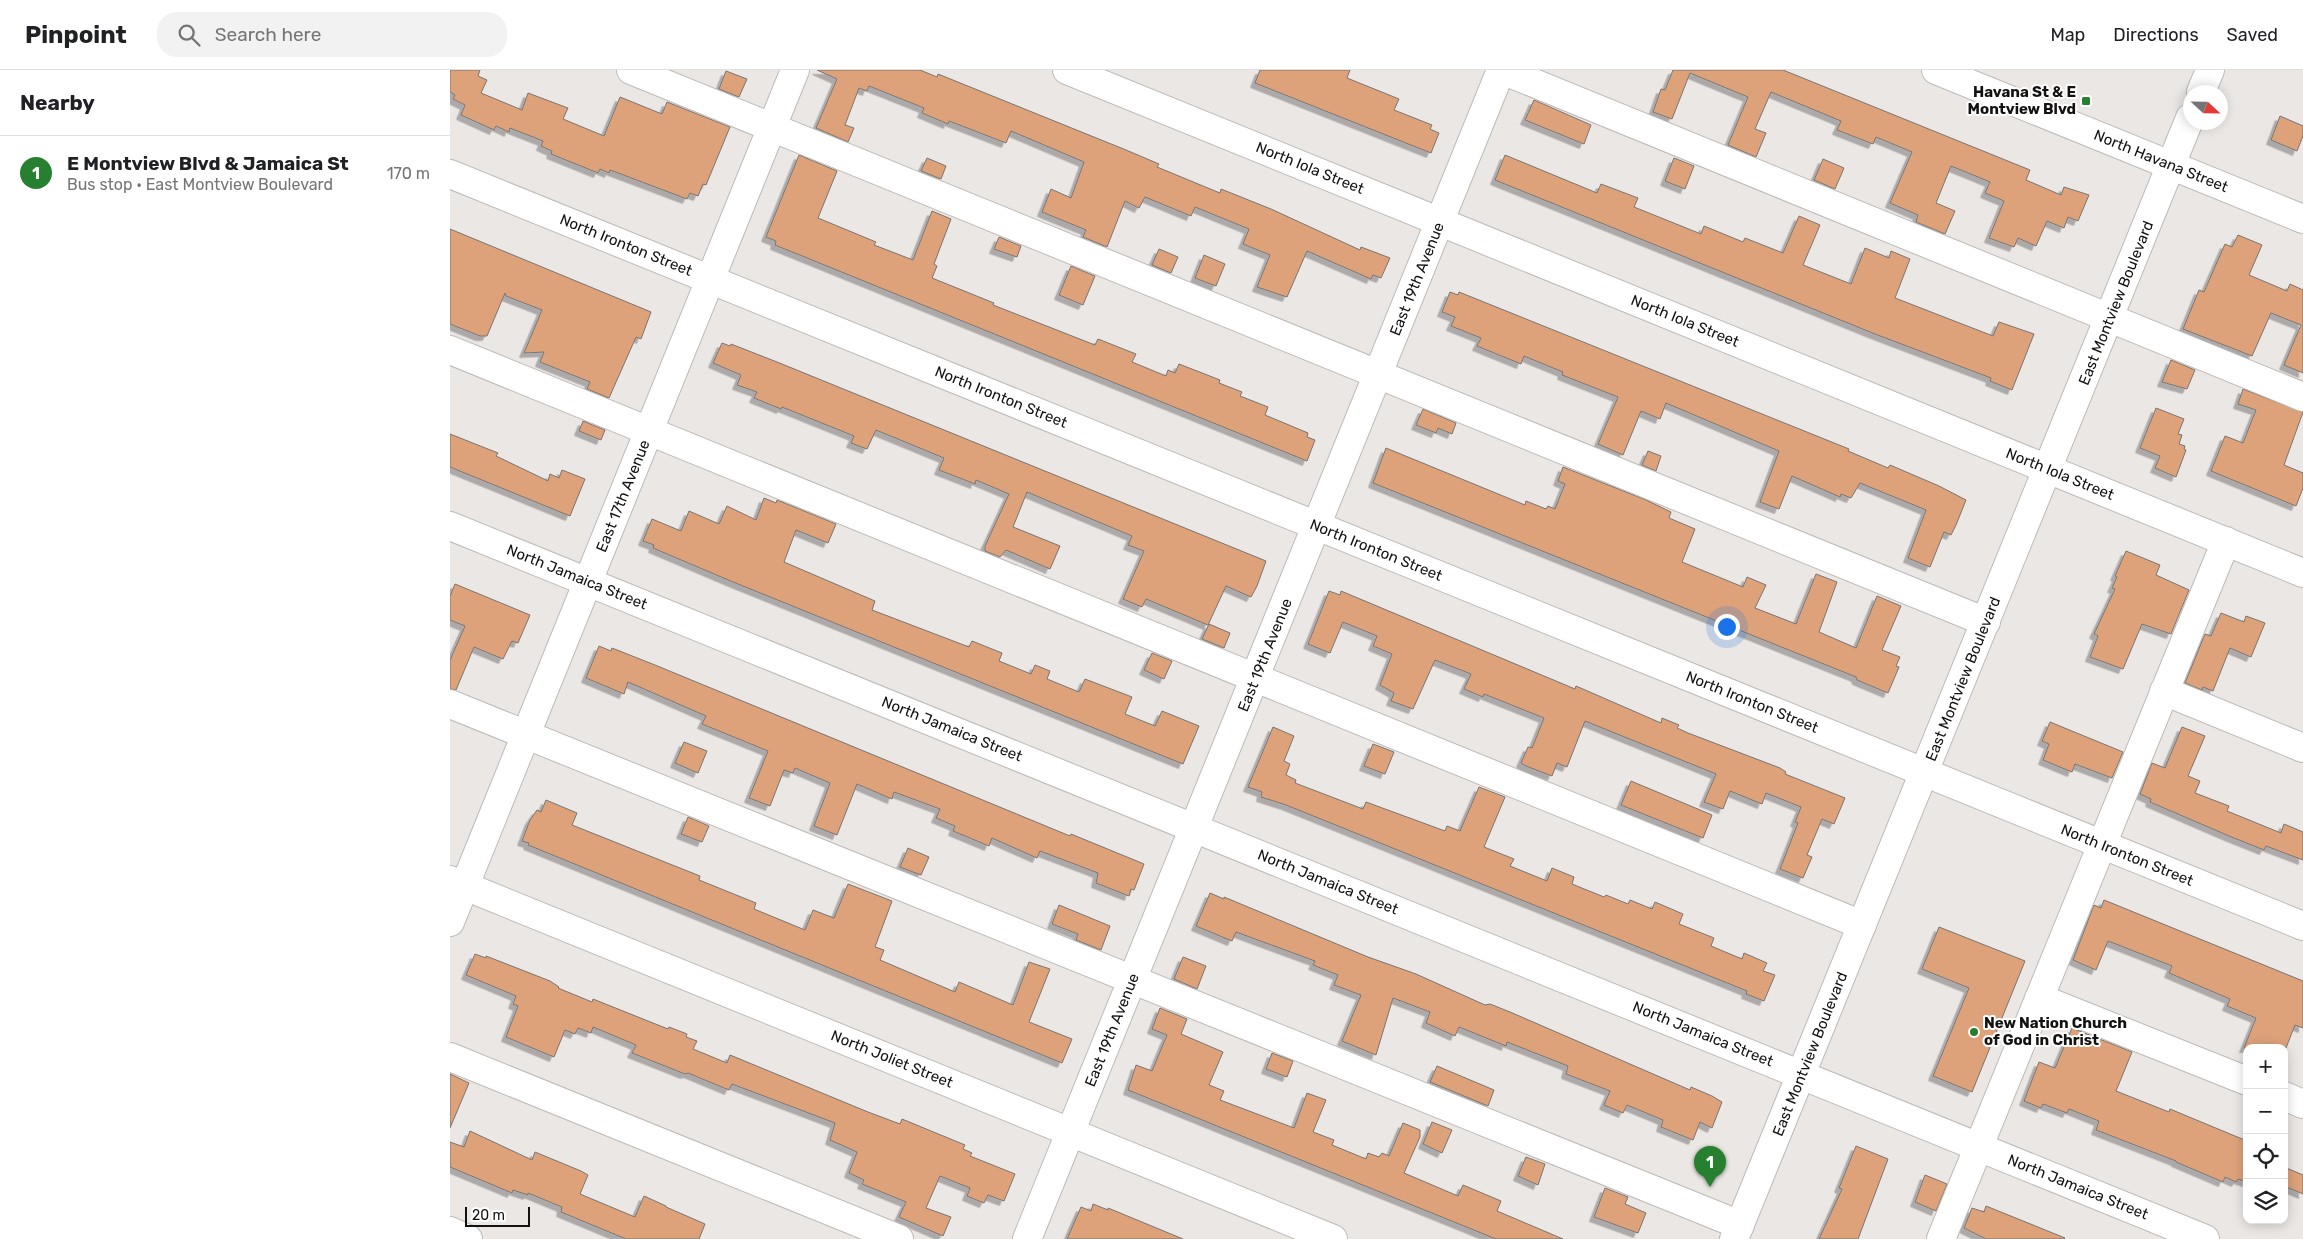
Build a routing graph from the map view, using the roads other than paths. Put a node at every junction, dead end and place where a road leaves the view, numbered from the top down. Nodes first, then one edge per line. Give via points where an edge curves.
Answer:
1 (631, 70) edge
2 (795, 70) edge
3 (1067, 70) edge
4 (1502, 70) edge
5 (1936, 70) edge
6 (2210, 70) edge
7 (2204, 85) edge
8 (771, 128) junction
9 (2185, 130) edge
10 (2171, 166) junction
11 (450, 174) edge
12 (2303, 219) edge
13 (1440, 221) junction
14 (710, 279) junction
15 (2110, 318) junction
16 (450, 350) edge
17 (1379, 373) junction
18 (2303, 397) edge
19 (649, 432) junction
20 (2049, 469) junction
21 (450, 526) edge
22 (1318, 526) junction
23 (2226, 541) junction
24 (2303, 573) edge
25 (588, 582) junction
26 (1986, 622) junction
27 (1256, 677) junction
28 (2164, 692) junction
29 (450, 704) edge
30 (526, 735) junction
31 (2303, 748) edge
32 (1925, 772) junction
33 (1194, 828) junction
34 (2101, 846) junction
35 (457, 883) edge
36 (450, 922) edge
37 (1862, 925) junction
38 (2303, 926) edge
39 (1132, 980) junction
40 (2040, 998) junction
41 (450, 1057) edge
42 (1801, 1074) junction
43 (2243, 1079) edge
44 (2288, 1098) edge
45 (2303, 1104) edge
46 (1071, 1132) junction
47 (1979, 1146) junction
48 (450, 1232) edge
49 (1737, 1232) edge
50 (468, 1239) edge
51 (899, 1239) edge
52 (1028, 1239) edge
53 (1333, 1239) edge
54 (1942, 1239) edge
55 (2205, 1239) edge

1 - 8 street
2 - 8 street, East 17th Avenue
3 - 13 street, North Iola Street
4 - 13 street, East 19th Avenue
4 - 15 street
5 - 10 street, North Havana Street
6 - 7 street
8 - 14 street, East 17th Avenue
8 - 17 street
9 - 10 street, East Montview Boulevard
10 - 12 street, North Havana Street
10 - 15 street, East Montview Boulevard
11 - 14 street, North Ironton Street
13 - 17 street, East 19th Avenue
13 - 20 street, North Iola Street
14 - 19 street, East 17th Avenue
14 - 22 street, North Ironton Street
15 - 18 street
15 - 20 street, East Montview Boulevard
16 - 19 street
17 - 22 street, East 19th Avenue
17 - 26 street
19 - 25 street, East 17th Avenue
19 - 27 street
20 - 23 street, North Iola Street
20 - 26 street, East Montview Boulevard
21 - 25 street, North Jamaica Street
22 - 27 street, East 19th Avenue
22 - 32 street, North Ironton Street
23 - 24 street, North Iola Street
23 - 28 street
25 - 30 street, East 17th Avenue
25 - 33 street, North Jamaica Street
26 - 32 street, East Montview Boulevard
27 - 33 street, East 19th Avenue
27 - 37 street
28 - 31 street
28 - 34 street
29 - 30 street
30 - 35 street, East 17th Avenue
30 - 39 street
32 - 34 street, North Ironton Street
32 - 37 street, East Montview Boulevard
33 - 39 street, East 19th Avenue
33 - 42 street, North Jamaica Street
34 - 38 street, North Ironton Street
34 - 40 street
35 - 36 street, East 17th Avenue
35 - 46 street, North Joliet Street
37 - 42 street, East Montview Boulevard
39 - 46 street, East 19th Avenue
39 - 49 street
40 - 43 street
40 - 47 street
41 - 51 street
42 - 47 street, North Jamaica Street
42 - 49 street, East Montview Boulevard
44 - 45 street
46 - 52 street, East 19th Avenue
46 - 53 street, North Joliet Street
47 - 54 street
47 - 55 street, North Jamaica Street
48 - 50 street

